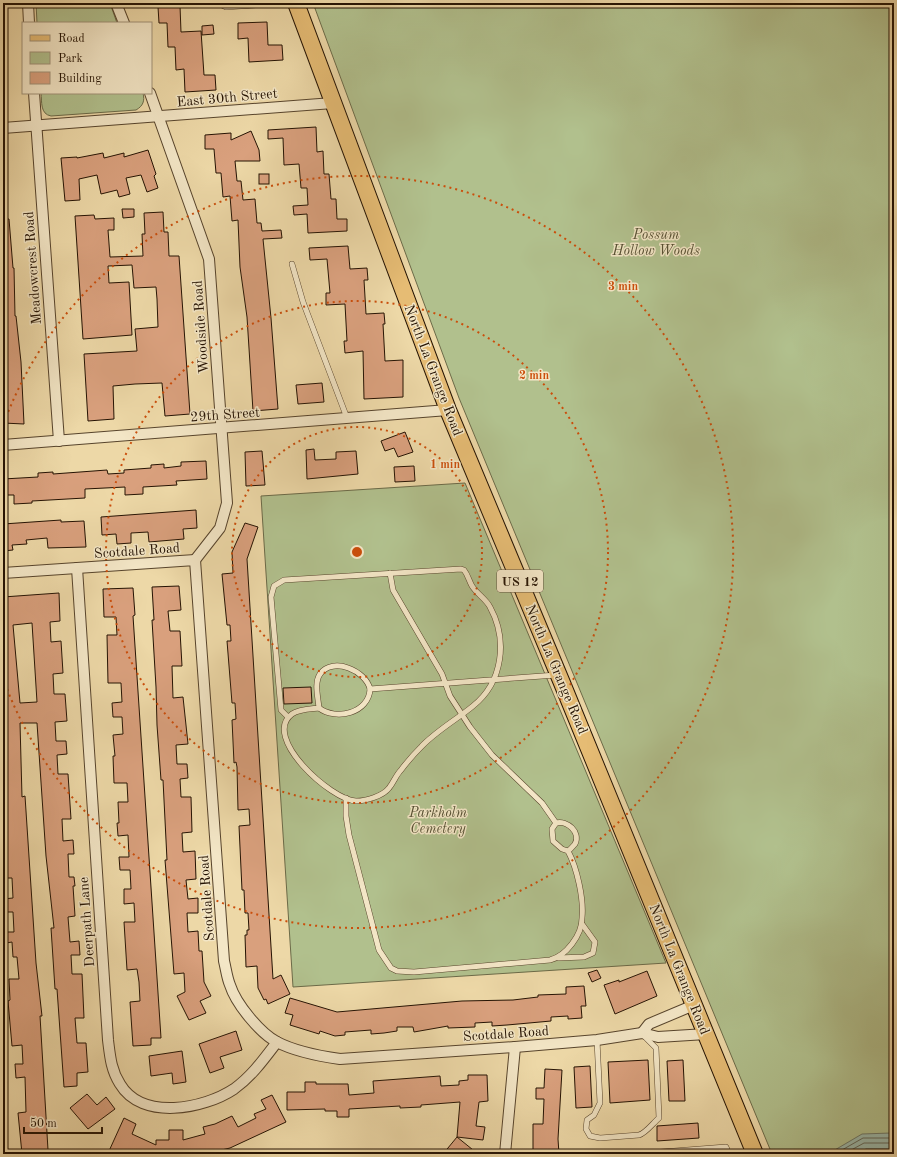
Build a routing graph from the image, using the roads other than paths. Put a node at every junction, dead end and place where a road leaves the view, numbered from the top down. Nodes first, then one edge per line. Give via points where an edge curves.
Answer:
1 (28, 3) edge
2 (116, 3) edge
3 (218, 3) edge
4 (283, 3) edge
5 (296, 3) edge
6 (30, 22) edge
7 (123, 22) edge
8 (34, 94) edge
9 (150, 94) edge
10 (333, 103) junction
11 (159, 117) junction
12 (36, 125) junction
13 (3, 128) edge
14 (292, 264) dead end
15 (448, 410) junction
16 (347, 418) junction
17 (221, 428) junction
18 (59, 441) junction
19 (3, 445) edge
20 (196, 560) junction
21 (77, 568) junction
22 (3, 573) edge
23 (390, 573) junction
24 (559, 675) junction
25 (494, 680) junction
26 (446, 683) junction
27 (370, 689) junction
28 (319, 708) junction
29 (462, 714) junction
30 (288, 717) junction
31 (346, 798) junction
32 (556, 823) junction
33 (568, 851) junction
34 (582, 924) junction
35 (557, 958) junction
36 (694, 1004) junction
37 (642, 1034) junction
38 (706, 1034) junction
39 (596, 1040) junction
40 (277, 1042) junction
41 (515, 1047) junction
42 (505, 1154) edge
43 (635, 1154) edge
44 (729, 1154) edge
45 (755, 1154) edge

1 - 6 street
2 - 7 street
3 - 4 lane via 226,7
5 - 10 main road, North La Grange Road / US 12
8 - 12 street, Meadowcrest Road
9 - 11 street, Woodside Road
10 - 11 street, East 30th Street
10 - 15 main road, North La Grange Road / US 12
11 - 12 street, East 30th Street
11 - 17 street, Woodside Road via 210,259
12 - 13 street, East 30th Street
12 - 18 street, Meadowcrest Road
14 - 16 lane via 303,302
15 - 16 street, 29th Street
15 - 24 main road, North La Grange Road / US 12
16 - 17 street, 29th Street
17 - 18 street, 29th Street
17 - 20 street, Woodside Road via 227,503 220,528
18 - 19 street, 29th Street
20 - 21 street, Scotdale Road
20 - 40 street, Scotdale Road via 224,961 230,986 244,1010
21 - 22 street, Scotdale Road
21 - 40 street, Deerpath Lane via 108,1040 114,1074 120,1085 140,1101 164,1107 190,1106 234,1089 258,1068
23 - 25 lane via 457,568 464,570 473,587 490,606 499,628 501,654
23 - 26 lane via 393,590
23 - 30 lane via 284,580 274,586 272,597 281,710
24 - 25 lane
24 - 36 main road, North La Grange Road / US 12
25 - 26 lane
25 - 29 lane via 480,700
26 - 27 lane
26 - 29 lane via 450,696
27 - 28 lane via 370,696 364,705 352,712 336,714 324,712
27 - 28 lane via 366,679 355,671 348,668 331,668 320,675 318,681
28 - 30 lane via 299,711
29 - 31 lane via 422,746 385,792 357,801
29 - 32 lane via 482,743 534,794
30 - 31 lane via 285,730 290,748 320,782
31 - 35 lane via 348,830 375,938 383,958 391,968 414,972 509,965
32 - 33 lane via 552,829 553,841
32 - 33 lane via 565,822 576,834 576,843
33 - 34 lane via 573,860 579,890
34 - 35 lane via 568,949
34 - 35 lane via 595,942 593,953 584,957
36 - 37 street via 649,1024
36 - 38 main road, North La Grange Road / US 12
37 - 38 street, Scotdale Road via 658,1037
37 - 39 street, Scotdale Road
37 - 39 lane via 656,1048 659,1118 639,1135 600,1138 590,1136 586,1128 587,1120 594,1115 600,1103
38 - 45 main road, North La Grange Road / US 12
39 - 41 street, Scotdale Road
40 - 41 street, Scotdale Road via 316,1056 340,1059
41 - 42 street
43 - 44 lane via 726,1147

